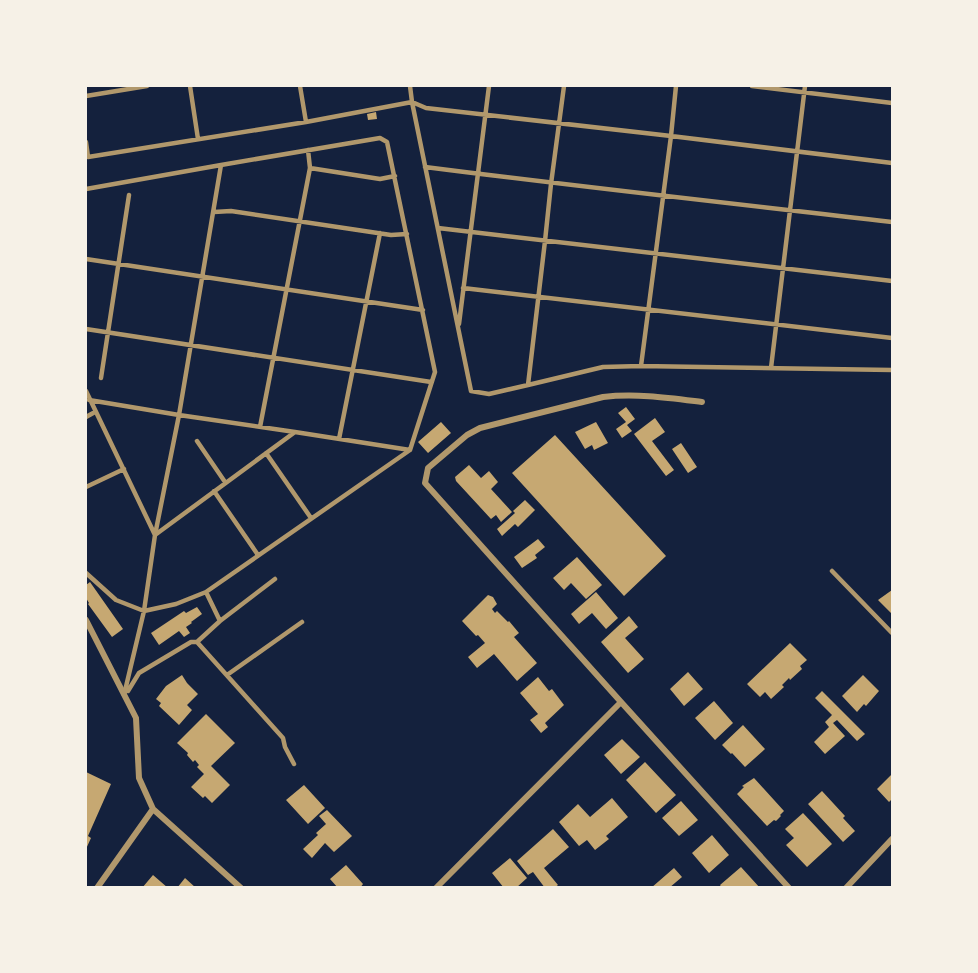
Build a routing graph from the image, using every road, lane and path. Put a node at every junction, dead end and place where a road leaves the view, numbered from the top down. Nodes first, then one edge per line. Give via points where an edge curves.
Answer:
1 (147, 86) edge
2 (190, 86) edge
3 (300, 86) edge
4 (410, 86) edge
5 (489, 86) edge
6 (564, 86) edge
7 (676, 86) edge
8 (752, 86) edge
9 (805, 86) edge
10 (804, 92) junction
11 (86, 96) edge
12 (412, 102) junction
13 (892, 103) edge
14 (485, 115) junction
15 (306, 122) junction
16 (560, 124) junction
17 (671, 136) junction
18 (198, 139) junction
19 (86, 142) edge
20 (308, 150) junction
21 (797, 152) junction
22 (87, 157) edge
23 (892, 163) edge
24 (221, 165) junction
25 (425, 167) junction
26 (310, 168) junction
27 (478, 174) junction
28 (395, 176) junction
29 (551, 184) junction
30 (86, 189) edge
31 (129, 195) dead end
32 (663, 195) junction
33 (790, 210) junction
34 (214, 212) junction
35 (300, 221) junction
36 (892, 222) edge
37 (438, 228) junction
38 (471, 232) junction
39 (380, 233) junction
40 (407, 234) junction
41 (545, 241) junction
42 (656, 253) junction
43 (86, 259) edge
44 (118, 264) junction
45 (783, 268) junction
46 (202, 276) junction
47 (892, 281) edge
48 (463, 288) junction
49 (287, 289) junction
50 (539, 297) junction
51 (366, 301) junction
52 (423, 310) junction
53 (649, 310) junction
54 (777, 325) junction
55 (86, 329) edge
56 (458, 329) junction
57 (108, 333) junction
58 (892, 338) edge
59 (191, 345) junction
60 (273, 358) junction
61 (641, 366) junction
62 (771, 368) junction
63 (352, 370) junction
64 (892, 370) edge
65 (101, 378) dead end
66 (432, 382) junction
67 (528, 385) junction
68 (86, 392) edge
69 (89, 400) junction
70 (702, 402) dead end
71 (95, 412) junction
72 (179, 415) junction
73 (86, 417) edge
74 (260, 427) junction
75 (295, 432) junction
76 (339, 439) junction
77 (197, 441) dead end
78 (410, 450) junction
79 (266, 453) junction
80 (124, 469) junction
81 (225, 482) junction
82 (86, 488) edge
83 (214, 491) junction
84 (311, 518) junction
85 (156, 534) junction
86 (258, 555) junction
87 (832, 571) dead end
88 (86, 573) edge
89 (275, 579) dead end
90 (206, 592) junction
91 (144, 611) junction
92 (86, 620) edge
93 (220, 621) junction
94 (302, 622) dead end
95 (892, 633) edge
96 (197, 642) junction
97 (227, 675) junction
98 (124, 695) junction
99 (621, 702) junction
100 (294, 764) dead end
101 (153, 809) junction
102 (892, 839) edge
103 (97, 888) edge
104 (241, 888) edge
105 (436, 888) edge
106 (789, 888) edge
107 (846, 888) edge

1 - 11 lane
2 - 18 lane
3 - 15 lane
4 - 12 lane
5 - 14 lane
6 - 16 lane
7 - 17 lane
8 - 10 lane
9 - 10 lane
10 - 13 lane
10 - 21 lane
12 - 14 lane via 426,108
12 - 15 lane
12 - 25 lane
14 - 16 lane
14 - 27 lane
15 - 18 lane
16 - 17 lane
16 - 29 lane
17 - 21 lane
17 - 32 lane
18 - 22 lane
19 - 22 lane
20 - 24 lane
20 - 26 lane
20 - 28 lane via 380,138 387,142
21 - 23 lane
21 - 33 lane
24 - 30 lane
24 - 34 lane
25 - 27 lane
25 - 37 lane
26 - 28 lane via 380,179
26 - 35 lane
27 - 29 lane
27 - 38 lane
28 - 40 lane
29 - 32 lane
29 - 41 lane
31 - 44 lane
32 - 33 lane
32 - 42 lane
33 - 36 lane
33 - 45 lane
34 - 35 lane
34 - 46 lane
35 - 39 lane
35 - 49 lane
37 - 38 lane
37 - 56 lane
38 - 41 lane
38 - 48 lane
39 - 40 lane
39 - 51 lane
40 - 52 lane
41 - 42 lane
41 - 50 lane
42 - 45 lane
42 - 53 lane
43 - 44 lane
44 - 46 lane
44 - 57 lane
45 - 47 lane
45 - 54 lane
46 - 49 lane
46 - 59 lane
48 - 50 lane
48 - 56 lane
49 - 51 lane
49 - 60 lane
50 - 53 lane
50 - 67 lane
51 - 52 lane
51 - 63 lane
52 - 66 lane via 435,372
53 - 54 lane
53 - 61 lane
54 - 58 lane
54 - 62 lane
55 - 57 lane
56 - 67 lane via 471,391 489,394
57 - 59 lane
57 - 65 lane
59 - 60 lane
59 - 72 lane
60 - 63 lane
60 - 74 lane
61 - 62 lane
61 - 67 lane via 603,367
62 - 64 lane
63 - 66 lane
63 - 76 lane
66 - 78 lane
68 - 69 lane
69 - 71 lane
69 - 72 lane
70 - 99 street via 603,397 480,428 428,468 425,483
71 - 73 lane
71 - 80 lane
72 - 74 lane
72 - 85 lane
74 - 75 lane
75 - 76 lane
75 - 79 lane
76 - 78 lane
77 - 81 lane
78 - 84 lane
79 - 81 lane
79 - 84 lane
80 - 82 lane
80 - 85 lane
81 - 83 lane
83 - 85 lane
83 - 86 lane
84 - 86 lane
85 - 91 lane
86 - 90 lane
87 - 95 lane
88 - 91 lane via 116,600
89 - 93 lane
90 - 91 lane
90 - 93 lane
91 - 98 lane
92 - 98 street
93 - 96 lane
94 - 97 lane
96 - 97 lane
96 - 98 lane via 139,673
97 - 100 lane via 283,738
98 - 101 street via 136,718 138,778
99 - 105 street
99 - 106 street
101 - 103 street
101 - 104 street
102 - 107 street

